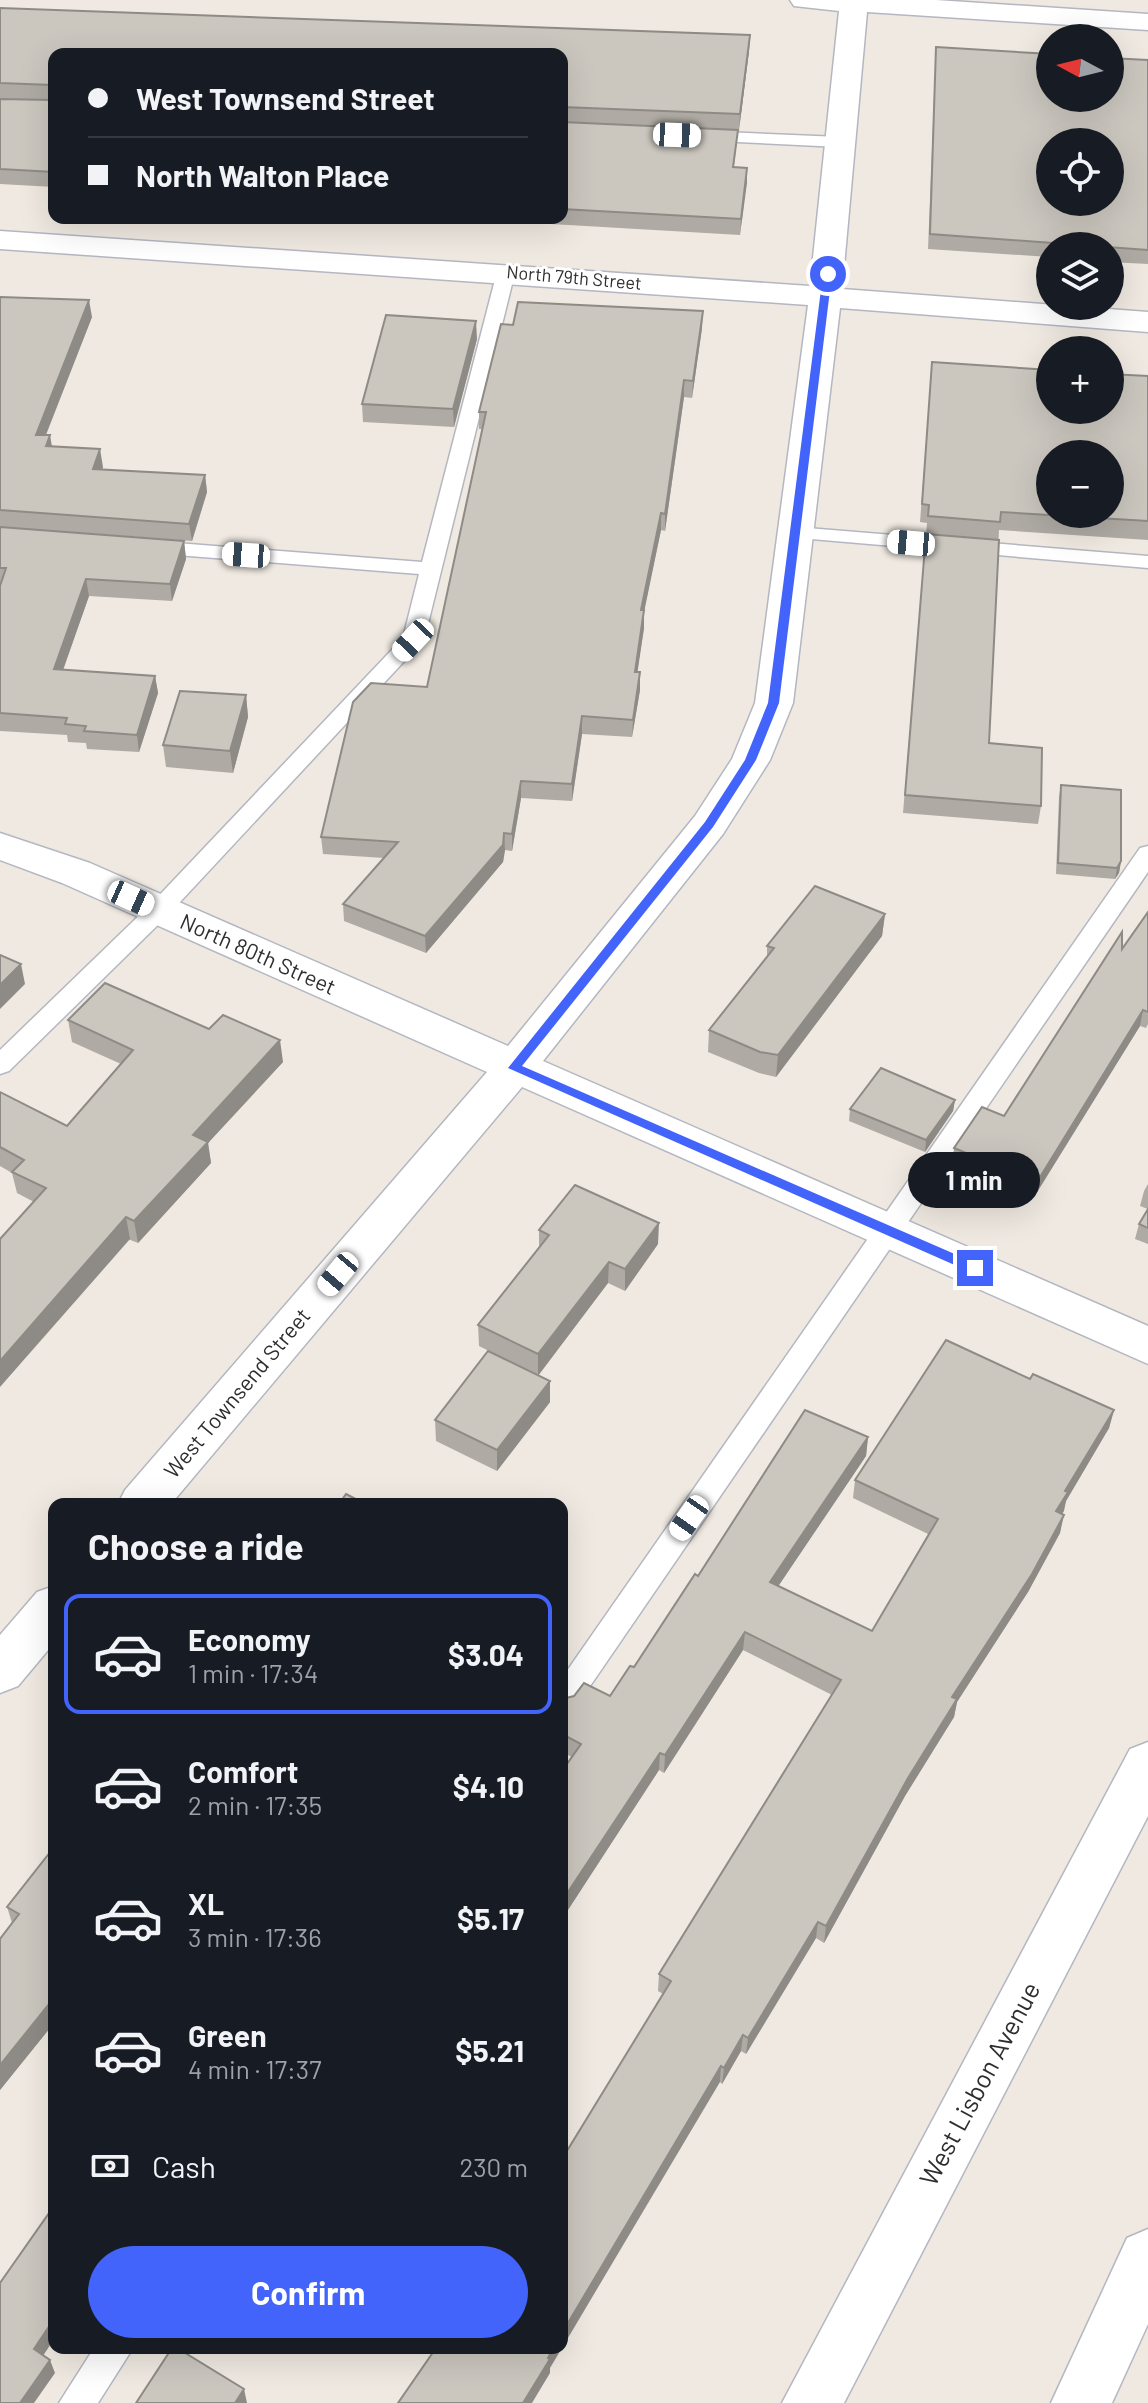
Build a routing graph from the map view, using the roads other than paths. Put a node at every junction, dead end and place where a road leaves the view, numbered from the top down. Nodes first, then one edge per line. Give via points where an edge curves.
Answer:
1 (804, 0) edge
2 (854, 1) edge
3 (1148, 22) edge
4 (685, 135) edge
5 (840, 142) junction
6 (0, 240) edge
7 (506, 272) junction
8 (825, 299) junction
9 (1148, 322) edge
10 (795, 533) junction
11 (123, 545) edge
12 (1148, 562) edge
13 (431, 569) junction
14 (0, 846) edge
15 (1148, 854) edge
16 (159, 910) junction
17 (0, 1065) edge
18 (514, 1068) junction
19 (889, 1230) junction
20 (1148, 1346) edge
21 (147, 1498) edge
22 (48, 1614) edge
23 (0, 1671) edge
24 (568, 1693) edge
25 (1148, 1765) edge
26 (1148, 2258) edge
27 (111, 2354) edge
28 (77, 2403) edge
29 (812, 2403) edge
30 (1081, 2403) edge

1 - 2 street
2 - 3 street
2 - 5 street, West Townsend Street
4 - 5 lane
5 - 8 street, West Townsend Street
6 - 7 street, North 79th Street
7 - 8 street, North 79th Street
7 - 13 lane
8 - 9 street, North 79th Street
8 - 10 street, West Townsend Street
10 - 12 lane
10 - 18 street, West Townsend Street via 774,703 751,760 709,825
11 - 13 lane
13 - 16 lane via 413,640
14 - 16 street, North 80th Street
15 - 19 lane
16 - 17 lane
16 - 18 street, North 80th Street
18 - 19 street, North 80th Street
18 - 21 street, West Townsend Street
19 - 20 street, North 80th Street
19 - 24 lane
22 - 23 street
25 - 29 street, West Lisbon Avenue
26 - 30 street
27 - 28 lane

